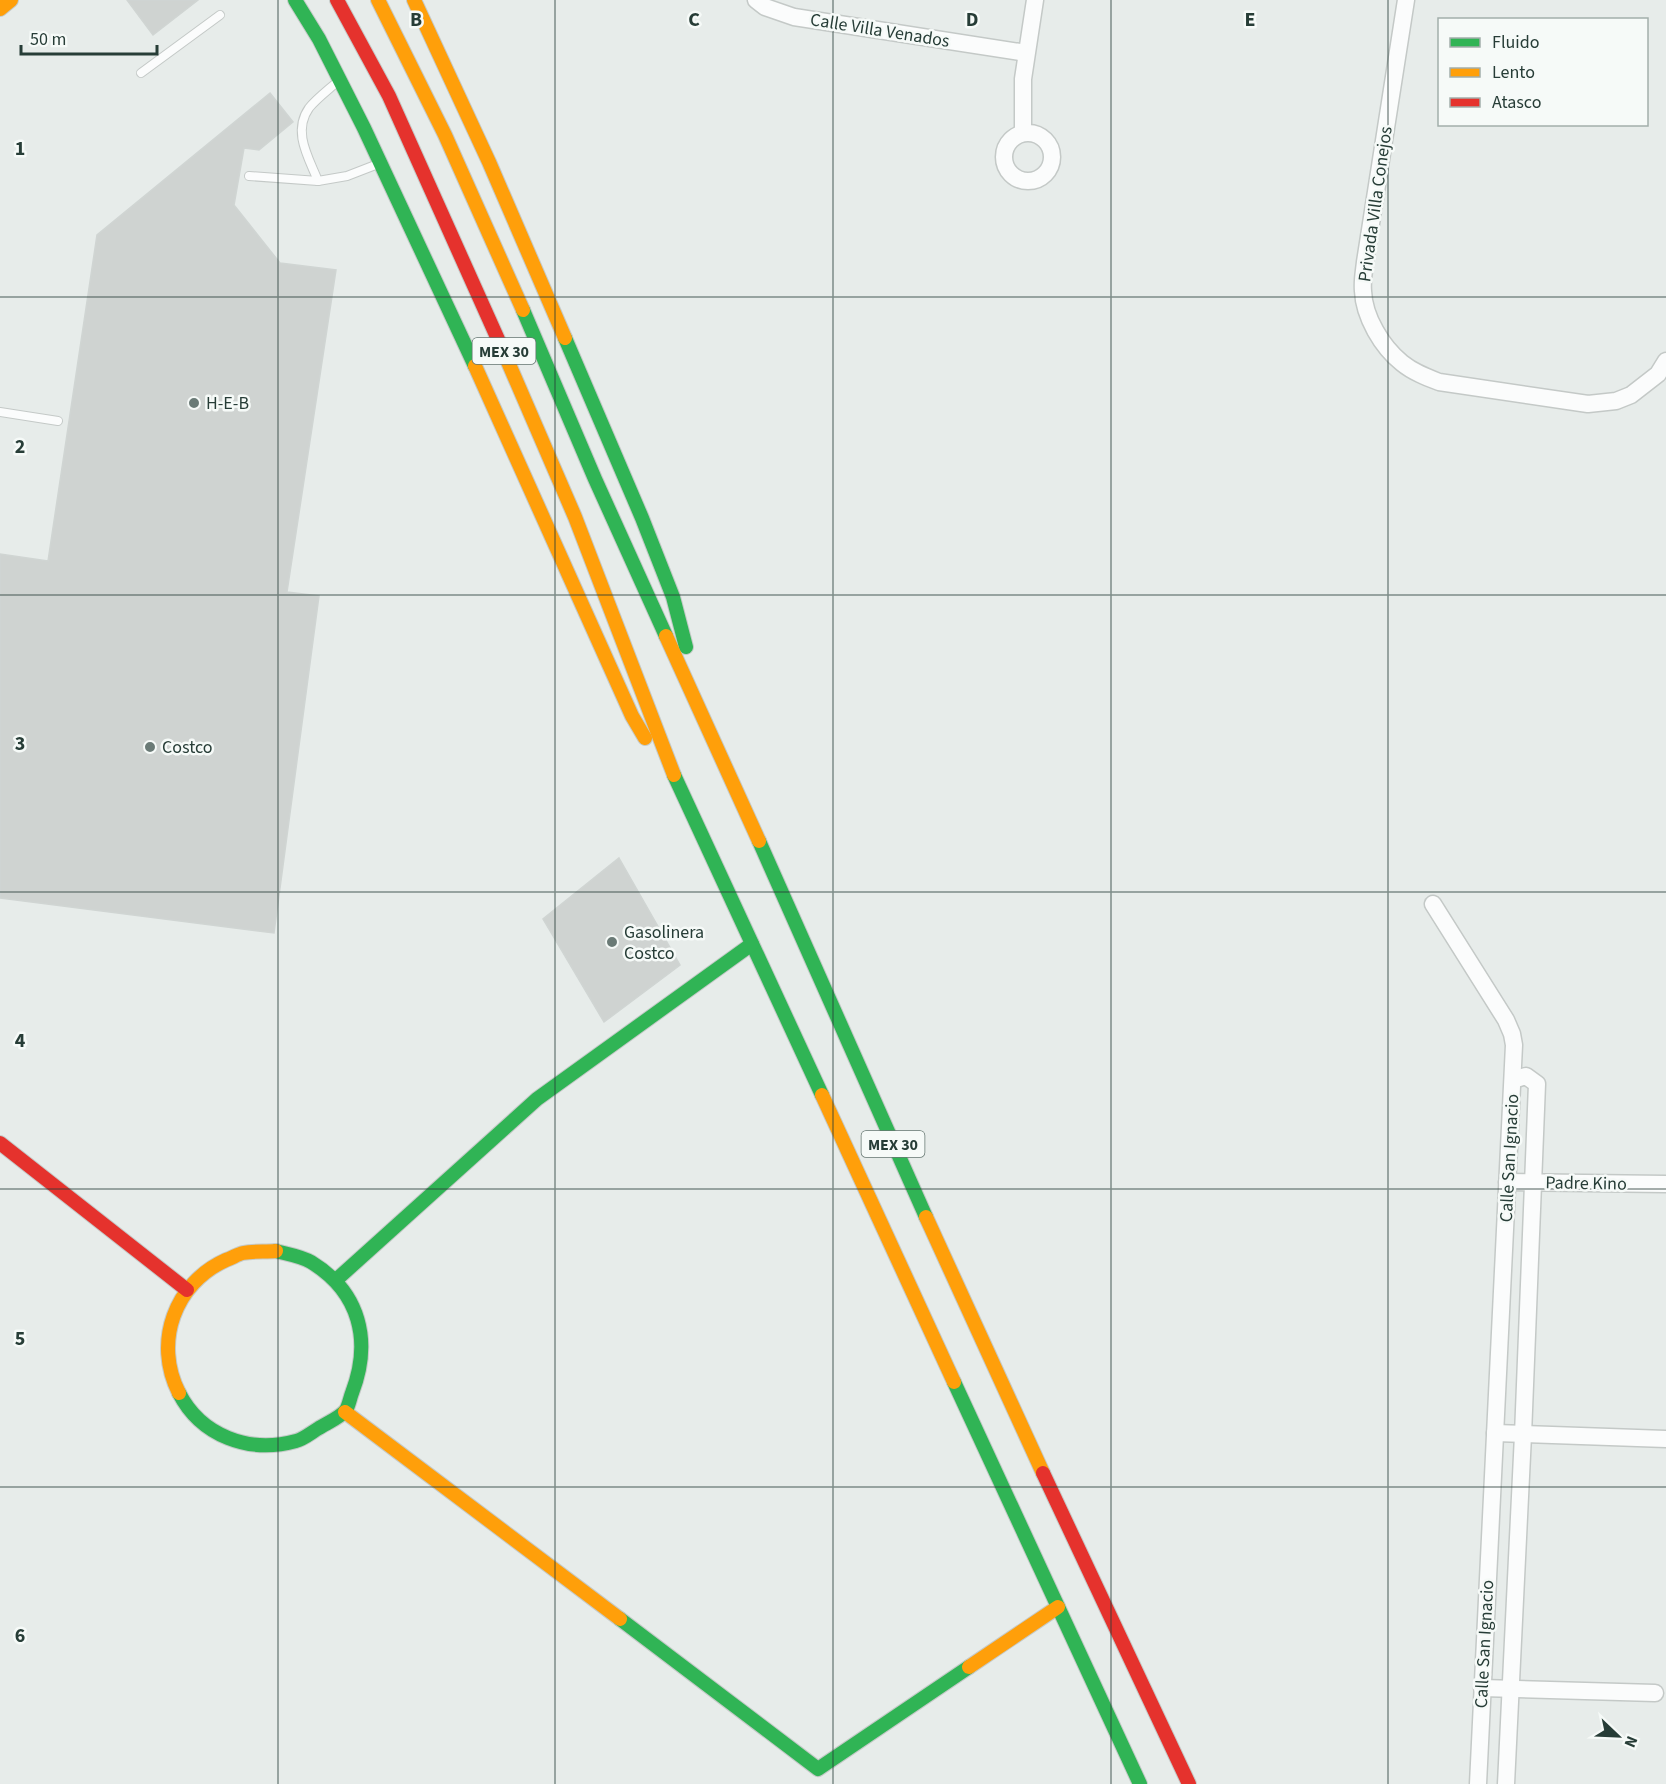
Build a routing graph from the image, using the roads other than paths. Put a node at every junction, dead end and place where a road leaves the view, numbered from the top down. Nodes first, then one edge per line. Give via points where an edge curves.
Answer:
1 (11, 0) edge
2 (295, 0) edge
3 (338, 0) edge
4 (378, 0) edge
5 (414, 0) edge
6 (756, 0) edge
7 (1035, 0) edge
8 (1406, 0) edge
9 (0, 9) edge
10 (220, 15) dead end
11 (1026, 53) junction
12 (141, 73) dead end
13 (340, 80) junction
14 (1023, 133) dead end
15 (380, 163) junction
16 (249, 176) dead end
17 (318, 181) junction
18 (1666, 362) edge
19 (0, 412) edge
20 (58, 421) dead end
21 (696, 699) junction
22 (676, 780) junction
23 (1433, 904) dead end
24 (752, 944) junction
25 (1513, 1080) junction
26 (0, 1143) edge
27 (1507, 1182) junction
28 (1532, 1182) junction
29 (1666, 1184) edge
30 (336, 1280) junction
31 (186, 1290) junction
32 (345, 1412) junction
33 (1495, 1433) junction
34 (1523, 1435) junction
35 (1666, 1440) edge
36 (1058, 1607) junction
37 (1482, 1688) junction
38 (1510, 1689) junction
39 (1655, 1693) dead end
40 (1140, 1784) edge
41 (1189, 1784) edge
42 (1478, 1784) edge
43 (1506, 1784) edge

1 - 9 main road
2 - 13 main road
3 - 22 main road, MEX 30 via 430,185 575,517
4 - 21 main road, MEX 30 via 414,67 472,193
5 - 21 main road via 504,194 642,518 673,597
6 - 11 street, Calle Villa Venados via 794,17
7 - 11 street
8 - 18 street, Privada Villa Conejos via 1365,262 1365,305 1376,333 1401,363 1439,382 1588,404 1630,395 1658,374
10 - 12 lane
11 - 14 street
13 - 15 main road
13 - 17 lane via 304,117 301,139
15 - 17 lane via 347,177
15 - 22 main road via 509,438 632,716
16 - 17 lane
19 - 20 lane
21 - 41 main road, MEX 30 via 941,1252
22 - 24 main road, MEX 30
23 - 25 street via 1506,1020 1514,1045
24 - 30 main road via 537,1099
24 - 36 main road, MEX 30
25 - 27 street, Calle San Ignacio
25 - 28 street, Calle San Ignacio via 1526,1076 1537,1084
26 - 31 main road
27 - 28 street, Padre Kino
27 - 33 street, Calle San Ignacio
28 - 29 street, Padre Kino
28 - 34 street, Calle San Ignacio
30 - 31 main road via 309,1260 276,1251 242,1253 211,1266
30 - 32 main road via 354,1309 363,1341 359,1375
31 - 32 main road via 171,1320 167,1351 177,1390 187,1408 209,1429 237,1442 268,1446 298,1441
32 - 36 main road via 818,1769
33 - 34 street
33 - 37 street, Calle San Ignacio
34 - 35 street
34 - 38 street, Calle San Ignacio
36 - 40 main road, MEX 30
37 - 38 street
37 - 42 street, Calle San Ignacio
38 - 39 street
38 - 43 street, Calle San Ignacio

